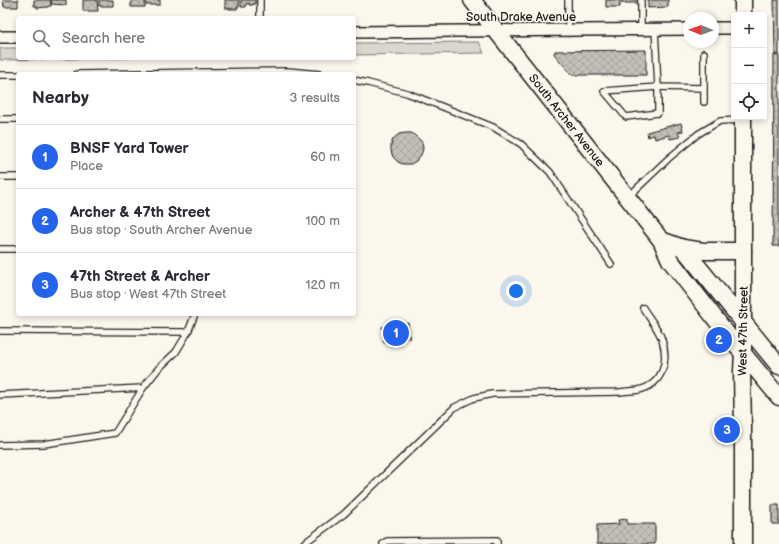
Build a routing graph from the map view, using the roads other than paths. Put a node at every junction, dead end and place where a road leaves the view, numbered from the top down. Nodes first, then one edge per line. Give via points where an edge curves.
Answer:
1 (260, 0) edge
2 (472, 0) edge
3 (568, 0) edge
4 (641, 0) edge
5 (743, 0) edge
6 (743, 12) edge
7 (260, 16) edge
8 (719, 28) edge
9 (731, 28) edge
10 (641, 29) junction
11 (655, 29) junction
12 (683, 29) edge
13 (496, 30) junction
14 (568, 30) junction
15 (356, 32) edge
16 (0, 37) edge
17 (16, 37) edge
18 (704, 53) dead end
19 (240, 72) edge
20 (298, 72) edge
21 (16, 74) edge
22 (0, 75) edge
23 (356, 80) edge
24 (658, 86) junction
25 (704, 88) junction
26 (704, 102) dead end
27 (0, 119) edge
28 (16, 119) edge
29 (731, 120) edge
30 (743, 120) edge
31 (0, 177) edge
32 (16, 177) edge
33 (627, 197) junction
34 (661, 240) junction
35 (683, 248) junction
36 (0, 249) edge
37 (16, 249) edge
38 (743, 251) junction
39 (611, 264) dead end
40 (643, 308) dead end
41 (194, 316) edge
42 (743, 321) junction
43 (0, 330) edge
44 (188, 332) junction
45 (743, 353) junction
46 (779, 366) edge
47 (143, 388) junction
48 (0, 395) edge
49 (779, 397) edge
50 (0, 445) edge
51 (303, 544) edge
52 (383, 544) edge
53 (497, 544) edge
54 (743, 544) edge

1 - 7 lane
2 - 13 main road, South Archer Avenue
3 - 14 lane
4 - 10 lane
5 - 6 main road
8 - 9 street
10 - 11 street, South Drake Avenue
10 - 14 street, South Drake Avenue
11 - 12 street, South Drake Avenue
11 - 24 lane
13 - 14 street, South Drake Avenue
13 - 15 street, South Drake Avenue
13 - 33 main road, South Archer Avenue
16 - 17 street
18 - 25 lane
19 - 20 lane
21 - 22 lane
23 - 39 lane via 407,93 493,127 521,144 550,172
24 - 24 lane via 650,87 604,91 626,117 658,113
24 - 25 lane
25 - 26 lane
27 - 28 lane
29 - 33 lane via 720,121 698,134
30 - 38 main road, West 47th Street
31 - 32 lane
33 - 34 main road, South Archer Avenue
34 - 35 main road
34 - 45 main road, South Archer Avenue via 670,260
35 - 38 main road
35 - 42 main road
36 - 37 lane
38 - 42 main road, West 47th Street
40 - 51 lane via 662,339 665,355 664,367 658,379 649,386 620,392 492,394 474,398 455,407 344,514
41 - 44 lane
42 - 45 main road, West 47th Street
42 - 46 main road
43 - 44 lane
44 - 47 lane via 176,352
45 - 49 main road, South Archer Avenue
45 - 54 main road, West 47th Street
47 - 48 lane
47 - 50 lane via 115,433 44,444
52 - 53 lane via 387,541 497,540

